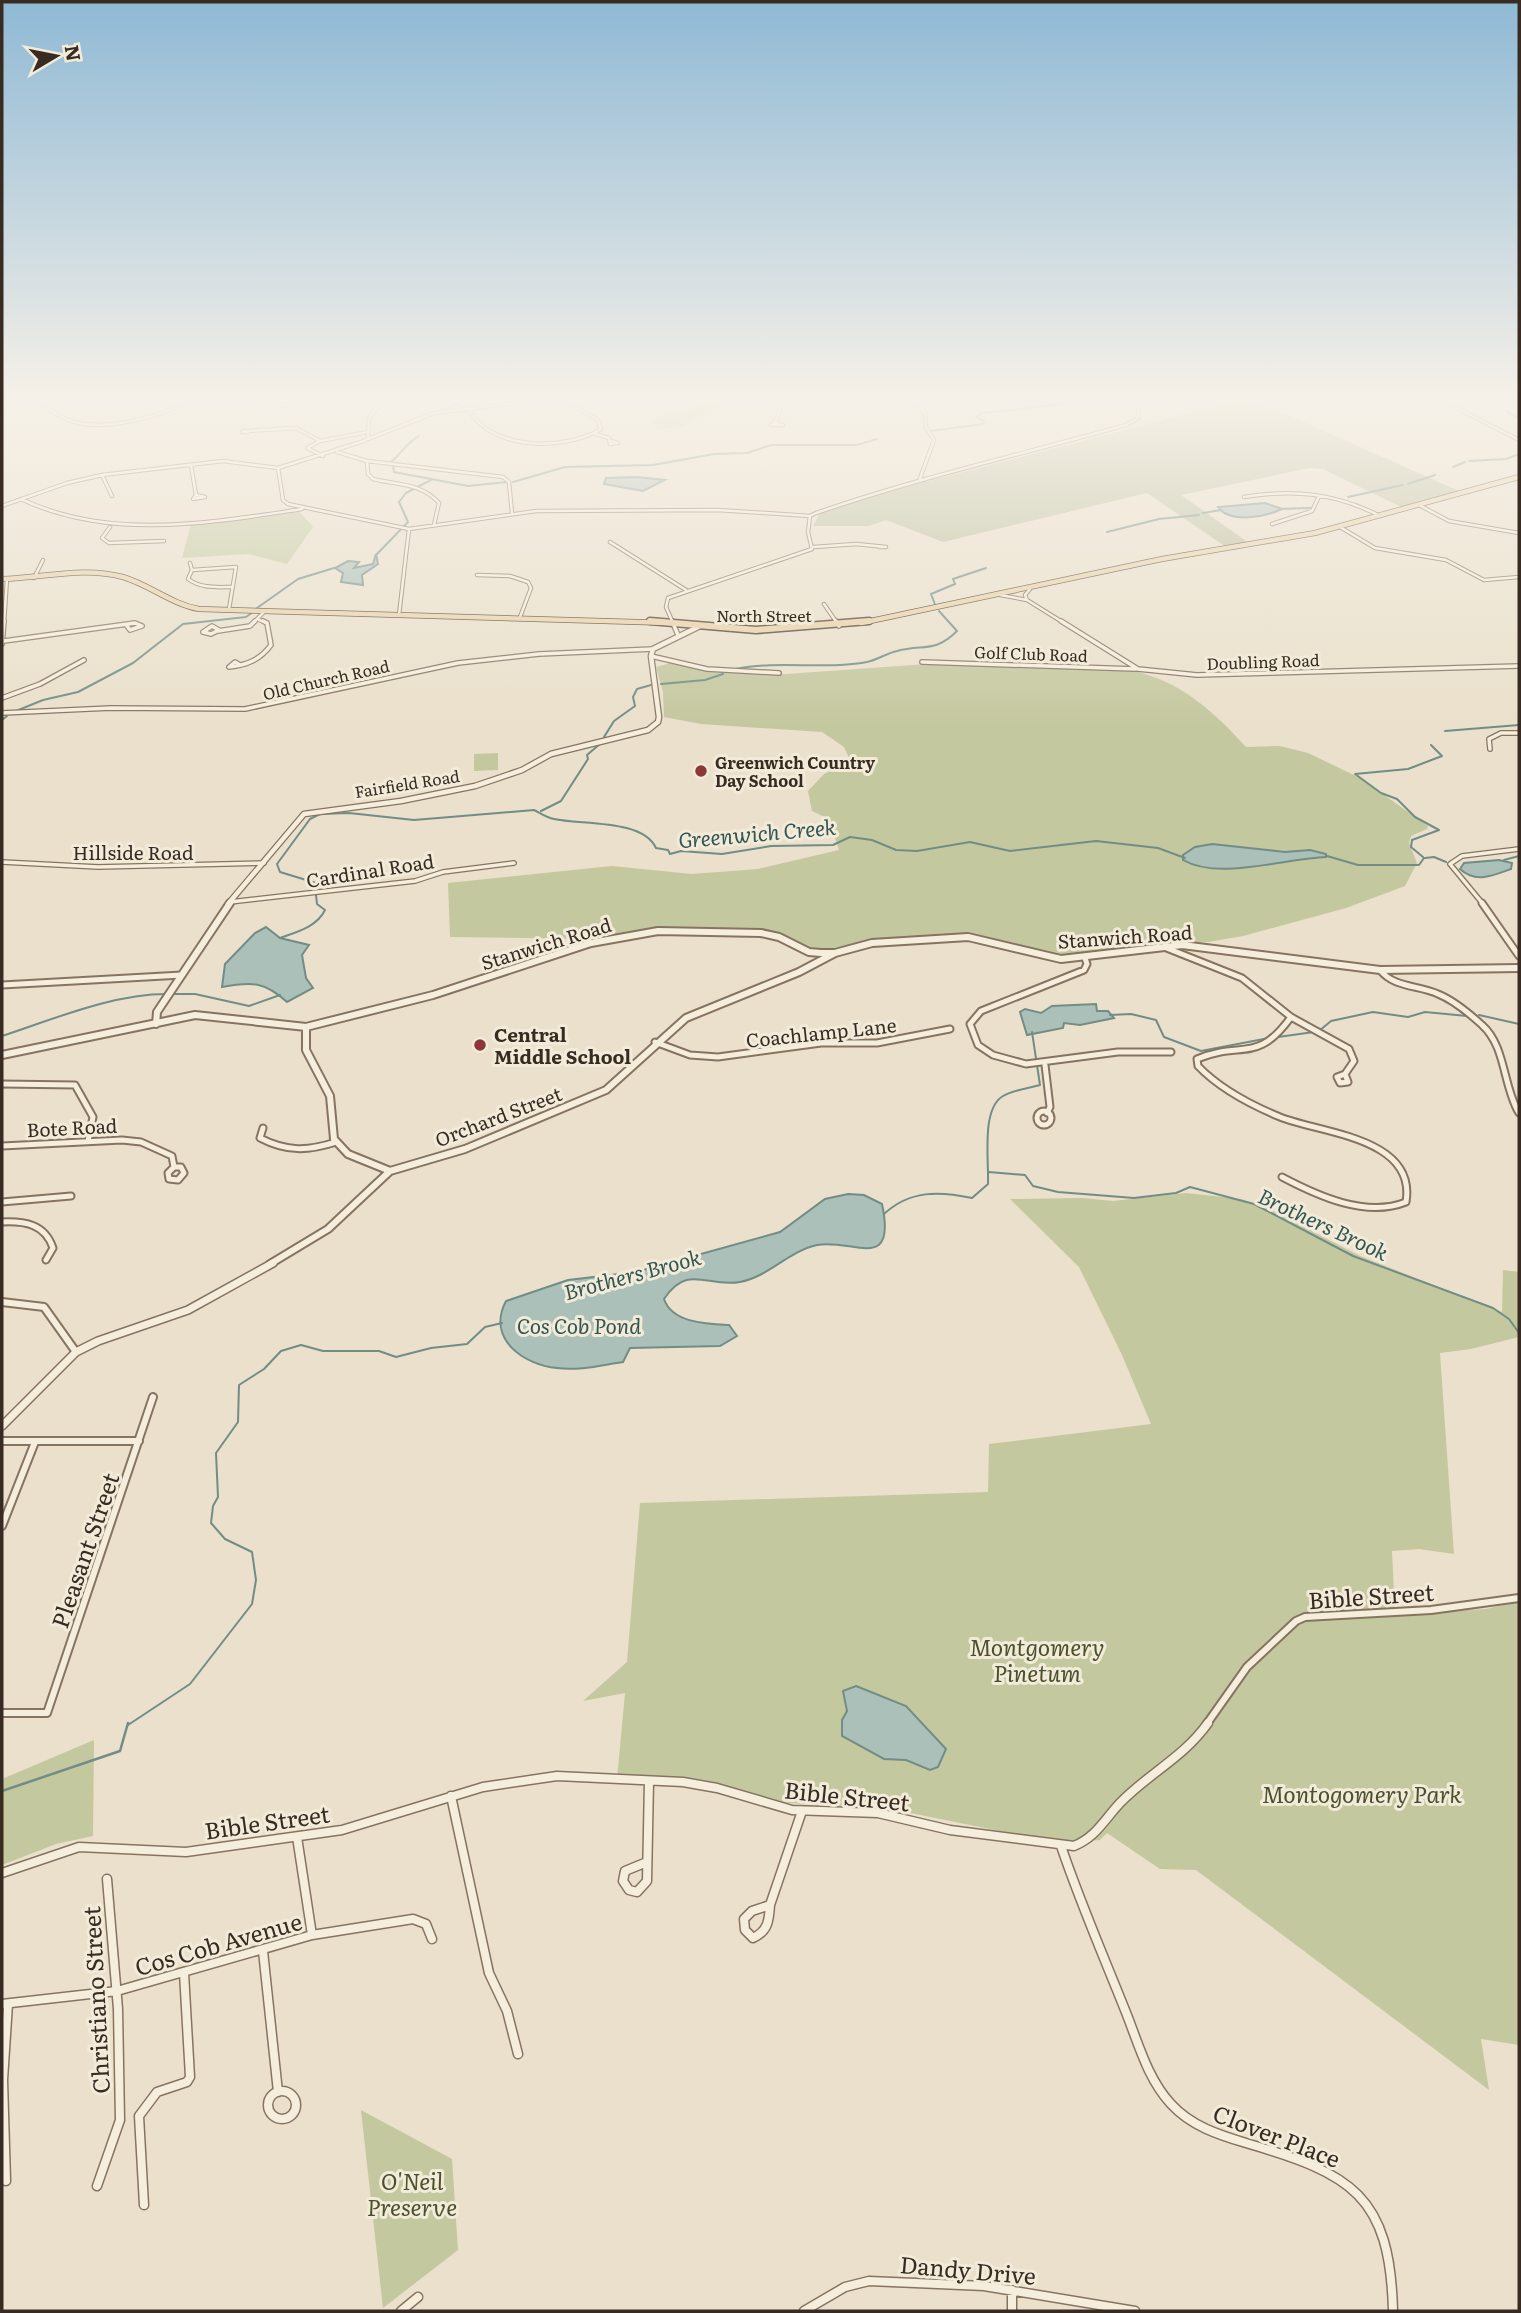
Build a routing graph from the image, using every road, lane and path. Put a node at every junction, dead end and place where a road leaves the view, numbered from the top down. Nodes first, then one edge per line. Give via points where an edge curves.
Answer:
1 (44, 510) edge
2 (298, 510) edge
3 (310, 510) edge
4 (438, 510) edge
5 (512, 510) edge
6 (826, 510) edge
7 (1312, 510) edge
8 (1369, 510) edge
9 (1401, 510) edge
10 (1428, 510) edge
11 (512, 513) junction
12 (810, 516) junction
13 (1380, 516) junction
14 (1272, 524) dead end
15 (435, 525) junction
16 (110, 527) junction
17 (1340, 527) junction
18 (406, 528) junction
19 (1519, 533) edge
20 (164, 541) dead end
21 (610, 542) dead end
22 (814, 547) junction
23 (879, 547) dead end
24 (43, 560) dead end
25 (190, 563) dead end
26 (192, 570) junction
27 (477, 575) dead end
28 (1519, 577) edge
29 (34, 578) junction
30 (4, 579) edge
31 (233, 587) junction
32 (1030, 589) junction
33 (685, 590) junction
34 (1000, 595) junction
35 (1027, 600) junction
36 (824, 604) dead end
37 (229, 609) junction
38 (265, 611) junction
39 (399, 615) junction
40 (520, 617) junction
41 (259, 620) junction
42 (671, 623) junction
43 (127, 626) dead end
44 (700, 626) junction
45 (839, 626) junction
46 (218, 631) dead end
47 (678, 635) junction
48 (3, 642) edge
49 (652, 652) junction
50 (84, 660) dead end
51 (669, 662) junction
52 (922, 662) dead end
53 (240, 665) dead end
54 (652, 666) junction
55 (1519, 666) edge
56 (1138, 669) junction
57 (779, 673) dead end
58 (2, 698) edge
59 (2, 713) edge
60 (1519, 733) edge
61 (1490, 749) dead end
62 (1519, 849) edge
63 (2, 862) edge
64 (264, 863) junction
65 (514, 863) dead end
66 (230, 902) junction
67 (1161, 946) junction
68 (809, 952) junction
69 (835, 953) junction
70 (1519, 956) edge
71 (1085, 958) junction
72 (813, 966) junction
73 (1519, 968) edge
74 (1380, 970) junction
75 (182, 975) junction
76 (2, 985) edge
77 (1290, 1017) junction
78 (156, 1024) junction
79 (306, 1027) junction
80 (950, 1029) dead end
81 (1313, 1029) joint
82 (1321, 1033) joint
83 (655, 1042) junction
84 (1171, 1052) dead end
85 (2, 1055) edge
86 (1045, 1065) junction
87 (1345, 1074) dead end
88 (2, 1084) edge
89 (1047, 1113) dead end
90 (1519, 1114) edge
91 (263, 1128) dead end
92 (88, 1141) junction
93 (336, 1142) junction
94 (2, 1146) edge
95 (174, 1167) dead end
96 (390, 1171) junction
97 (1282, 1177) dead end
98 (71, 1196) dead end
99 (2, 1202) edge
100 (2, 1222) edge
101 (46, 1260) dead end
102 (2, 1301) edge
103 (76, 1352) junction
104 (153, 1397) dead end
105 (2, 1426) edge
106 (2, 1441) edge
107 (139, 1441) junction
108 (35, 1442) junction
109 (2, 1527) edge
110 (1519, 1598) edge
111 (2, 1713) edge
112 (649, 1781) junction
113 (451, 1796) junction
114 (802, 1811) junction
115 (297, 1837) junction
116 (1061, 1846) junction
117 (647, 1862) dead end
118 (2, 1873) edge
119 (107, 1879) dead end
120 (770, 1905) dead end
121 (312, 1935) junction
122 (432, 1939) dead end
123 (263, 1951) junction
124 (184, 1973) junction
125 (117, 1991) junction
126 (5, 2004) edge
127 (518, 2054) dead end
128 (278, 2092) dead end
129 (6, 2181) dead end
130 (97, 2186) dead end
131 (144, 2205) dead end
132 (1012, 2290) junction
133 (418, 2297) dead end
134 (401, 2311) edge
135 (804, 2311) edge
136 (1012, 2311) edge
137 (1135, 2311) edge
138 (1393, 2311) edge

1 - 16 street
2 - 16 street via 222,521
3 - 18 street
4 - 15 street
5 - 11 street
6 - 12 street
7 - 14 street
8 - 13 street
9 - 13 main road, North Street
10 - 19 street via 1449,521
11 - 12 street via 718,510
11 - 15 street
12 - 22 street via 808,532
13 - 17 main road, North Street
15 - 18 street
16 - 20 street via 102,538 109,544
17 - 28 street via 1375,548 1446,560 1484,580
17 - 32 main road, North Street via 1154,560
18 - 39 street
21 - 33 street
22 - 23 street
22 - 33 street
24 - 29 street
25 - 26 street
26 - 31 street via 188,579 198,586
26 - 31 street via 236,567
27 - 40 street via 528,582 531,587
29 - 30 main road, North Street
29 - 37 main road, North Street via 116,575 150,588 173,604
30 - 48 street
31 - 37 street
32 - 34 main road, North Street
32 - 35 street
33 - 42 street via 665,602
34 - 35 street, Doubling Road
34 - 45 main road, North Street
35 - 56 street, Doubling Road
36 - 45 street
37 - 38 main road, North Street
38 - 39 main road, North Street
38 - 41 street
39 - 40 main road, North Street
40 - 42 main road, North Street
41 - 46 street via 241,629
41 - 53 street via 267,623 271,645 261,657
42 - 44 main road, North Street
42 - 47 street
43 - 48 street
44 - 45 main road, North Street
44 - 47 street
47 - 49 street
49 - 51 street
49 - 54 street, Fairfield Road
49 - 59 street, Old Church Road via 511,656 458,663 245,709
50 - 58 street
51 - 54 street
51 - 57 street
52 - 56 street, Golf Club Road
54 - 64 street, Fairfield Road via 659,717 653,728 551,754 475,786 401,802 311,812 299,818
55 - 56 street, Doubling Road via 1281,675 1197,675
60 - 61 street via 1495,735 1489,739
62 - 70 street via 1462,856 1450,863
63 - 64 street, Hillside Road via 98,867
64 - 66 street, Fairfield Road
65 - 66 street, Cardinal Road
66 - 75 street, Fairfield Road
67 - 71 street, Stanwich Road
67 - 74 street, Stanwich Road via 1230,948
67 - 77 street via 1242,978
68 - 69 street, Stanwich Road
68 - 72 street
68 - 79 street, Stanwich Road via 761,933 638,933 586,945 433,995
69 - 71 street, Stanwich Road via 872,943 968,937 1045,956
69 - 72 street, Orchard Street
71 - 86 street via 1084,970 989,1006 971,1024 974,1039 992,1055
72 - 83 street, Orchard Street via 705,1009
73 - 74 street, Stanwich Road
74 - 90 street via 1387,979 1439,994 1484,1026 1495,1042 1509,1097
75 - 76 street
75 - 78 street, Fairfield Road via 157,1012
77 - 81 street
77 - 97 street via 1272,1043 1255,1050 1206,1055 1197,1059 1198,1066 1284,1119 1381,1149 1397,1167 1407,1197 1397,1206 1362,1206
78 - 79 street, Stanwich Road via 203,1015
78 - 85 street, Stanwich Road
79 - 93 street via 303,1046 329,1090
80 - 83 street, Coachlamp Lane via 877,1042 809,1044 718,1057 690,1055
81 - 82 street
82 - 87 street via 1354,1055
83 - 96 street, Orchard Street via 606,1090 465,1149
84 - 86 street via 1109,1053
86 - 89 street
88 - 92 street via 75,1085 93,1117
91 - 93 street via 260,1138 285,1150 304,1151
92 - 94 street, Bote Road
92 - 95 street, Bote Road via 141,1142 172,1156
93 - 96 street via 355,1157
96 - 103 street, Orchard Street via 308,1243 188,1310
98 - 99 street
100 - 101 street via 31,1224 47,1233 52,1248
102 - 103 street via 36,1302 48,1308
103 - 105 street, Orchard Street
104 - 107 street, Pleasant Street
106 - 108 street
107 - 108 street
107 - 111 street, Pleasant Street via 47,1713
108 - 109 street
110 - 116 street, Bible Street via 1296,1620 1247,1667 1192,1745 1121,1801 1091,1839
112 - 113 street, Bible Street via 538,1777
112 - 114 street, Bible Street via 710,1787
112 - 117 street
113 - 115 street, Bible Street via 371,1824
113 - 127 street via 489,1973 507,2011
114 - 116 street, Bible Street via 878,1813 950,1830
114 - 120 street
115 - 118 street, Bible Street via 186,1852 79,1847
115 - 121 street
116 - 138 street, Clover Place via 1163,2095 1195,2123 1319,2167 1355,2190 1378,2218 1386,2237 1394,2274
119 - 125 street, Christiano Street
121 - 122 street, Cos Cob Avenue via 413,1919 426,1924
121 - 123 street, Cos Cob Avenue
123 - 124 street, Cos Cob Avenue
123 - 128 street
124 - 125 street, Cos Cob Avenue
124 - 131 street via 190,2077 157,2092 139,2116
125 - 126 street, Cos Cob Avenue
125 - 130 street, Christiano Street via 120,2120
126 - 129 street
132 - 135 street, Dandy Drive via 869,2281 829,2294
132 - 136 street
132 - 137 street, Dandy Drive
133 - 134 street

